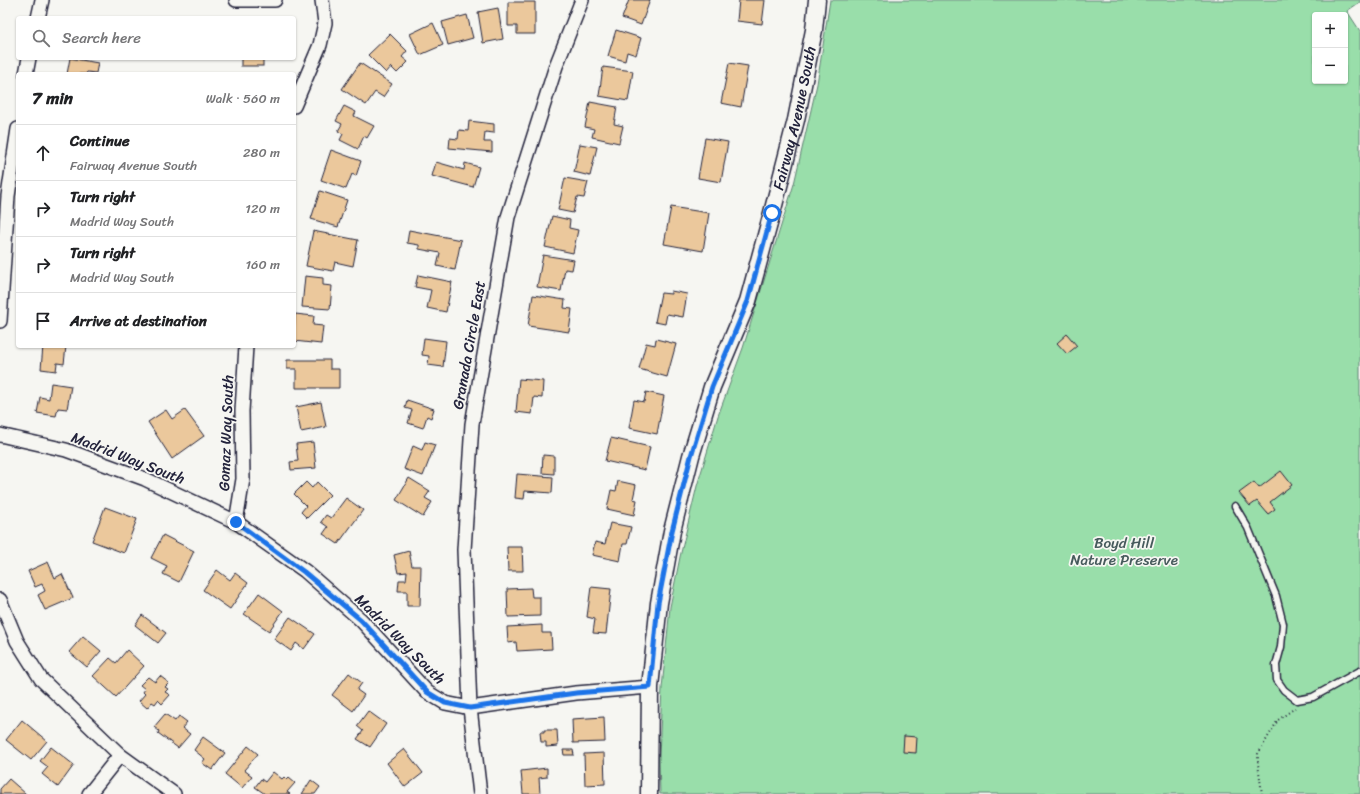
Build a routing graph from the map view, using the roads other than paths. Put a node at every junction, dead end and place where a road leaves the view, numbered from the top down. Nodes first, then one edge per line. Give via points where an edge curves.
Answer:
1 (42, 0) edge
2 (236, 0) edge
3 (275, 0) edge
4 (322, 0) edge
5 (582, 0) edge
6 (817, 0) edge
7 (38, 16) edge
8 (29, 60) edge
9 (26, 72) edge
10 (296, 101) edge
11 (16, 143) edge
12 (0, 322) edge
13 (246, 348) edge
14 (0, 435) edge
15 (1235, 506) dead end
16 (236, 522) junction
17 (0, 600) edge
18 (1360, 671) edge
19 (650, 687) junction
20 (470, 708) junction
21 (120, 755) junction
22 (89, 794) edge
23 (174, 794) edge
24 (480, 794) edge
25 (649, 794) edge

1 - 7 street
2 - 3 street
4 - 10 street via 325,22 320,45
5 - 20 street, Granada Circle East via 554,73 508,216 472,424 464,550
6 - 19 street, Fairway Avenue South via 814,30 796,120 748,301 712,387 672,531 658,603
8 - 9 street
11 - 12 street via 8,196
13 - 16 street, Gomaz Way South via 242,411 243,479
14 - 16 street, Madrid Way South via 66,450 145,480
15 - 18 lane via 1248,528 1276,596 1283,624 1276,665 1278,680 1284,690 1297,700 1313,697
16 - 20 street, Madrid Way South via 304,572 361,620 427,692 445,703
17 - 21 street via 17,641 41,679
19 - 20 street, Madrid Way South via 576,693
19 - 25 street, Fairway Avenue South
20 - 24 street, Granada Circle East
21 - 22 street
21 - 23 street

